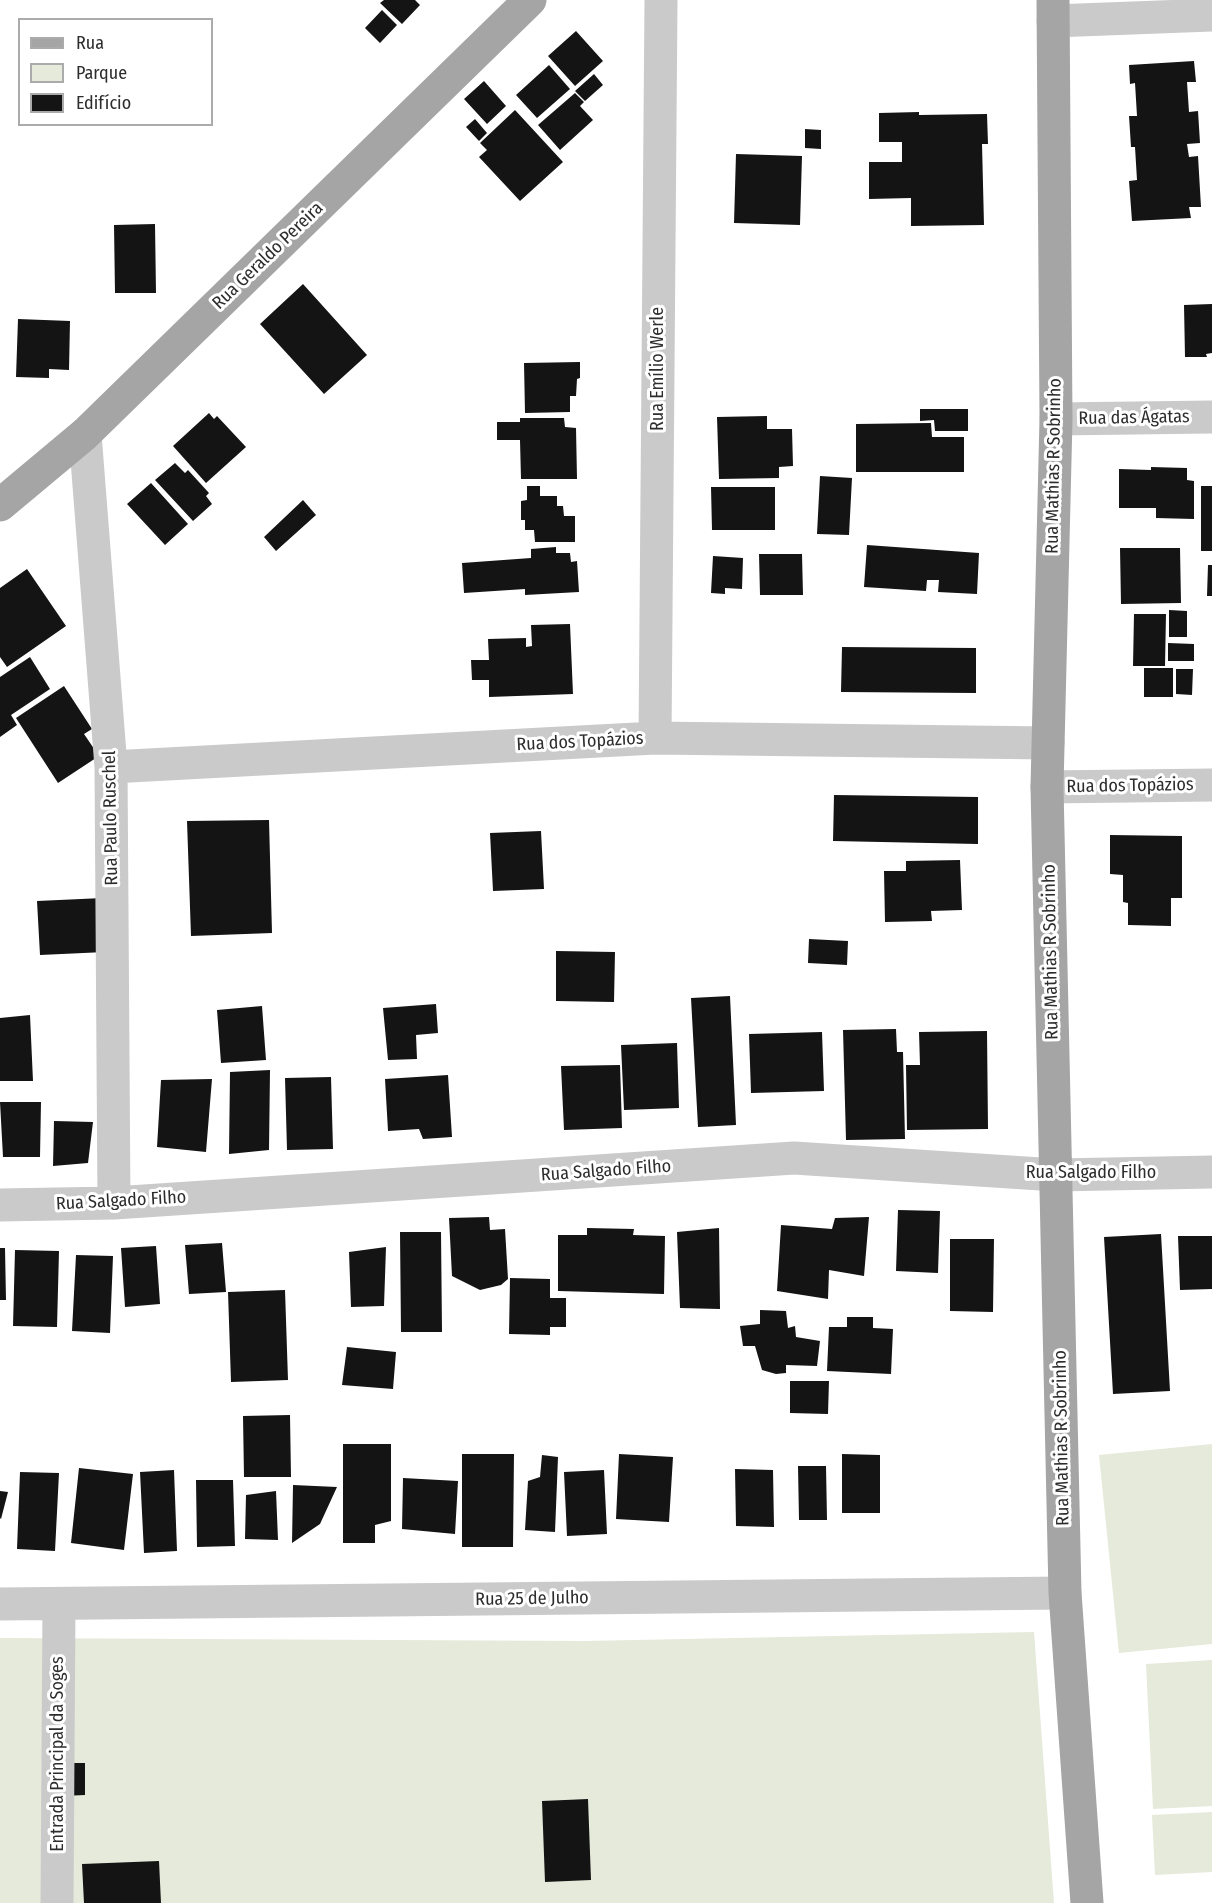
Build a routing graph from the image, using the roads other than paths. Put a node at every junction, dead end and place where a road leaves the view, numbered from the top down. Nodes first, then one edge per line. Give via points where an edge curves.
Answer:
1 (530, 0) edge
2 (661, 0) edge
3 (1053, 11) edge
4 (1212, 15) edge
5 (1212, 417) edge
6 (1056, 419) junction
7 (85, 434) junction
8 (0, 505) edge
9 (655, 738) junction
10 (1048, 743) junction
11 (111, 767) junction
12 (1212, 785) edge
13 (1047, 787) junction
14 (1212, 1172) edge
15 (1056, 1175) junction
16 (114, 1203) junction
17 (0, 1205) edge
18 (1065, 1593) junction
19 (0, 1604) edge
20 (59, 1604) junction
21 (57, 1903) edge
22 (1087, 1903) edge

1 - 7 main road, Rua Geraldo Pereira
2 - 9 street, Rua Emílio Werle
3 - 4 street
3 - 6 main road, Rua Mathias R Sobrinho
5 - 6 street, Rua das Ágatas
6 - 10 main road, Rua Mathias R Sobrinho
7 - 8 main road, Rua Geraldo Pereira
7 - 11 street, Rua Paulo Ruschel
9 - 10 street, Rua dos Topázios
9 - 11 street, Rua dos Topázios
10 - 13 main road, Rua Mathias R Sobrinho
11 - 16 street, Rua Paulo Ruschel
12 - 13 street, Rua dos Topázios
13 - 15 main road, Rua Mathias R Sobrinho
14 - 15 street, Rua Salgado Filho
15 - 16 street, Rua Salgado Filho via 794,1158
15 - 18 main road, Rua Mathias R Sobrinho
16 - 17 street, Rua Salgado Filho
18 - 20 street, Rua 25 de Julho
18 - 22 main road, Rua Mathias R Sobrinho
19 - 20 street, Rua 25 de Julho
20 - 21 street, Entrada Principal da Soges

